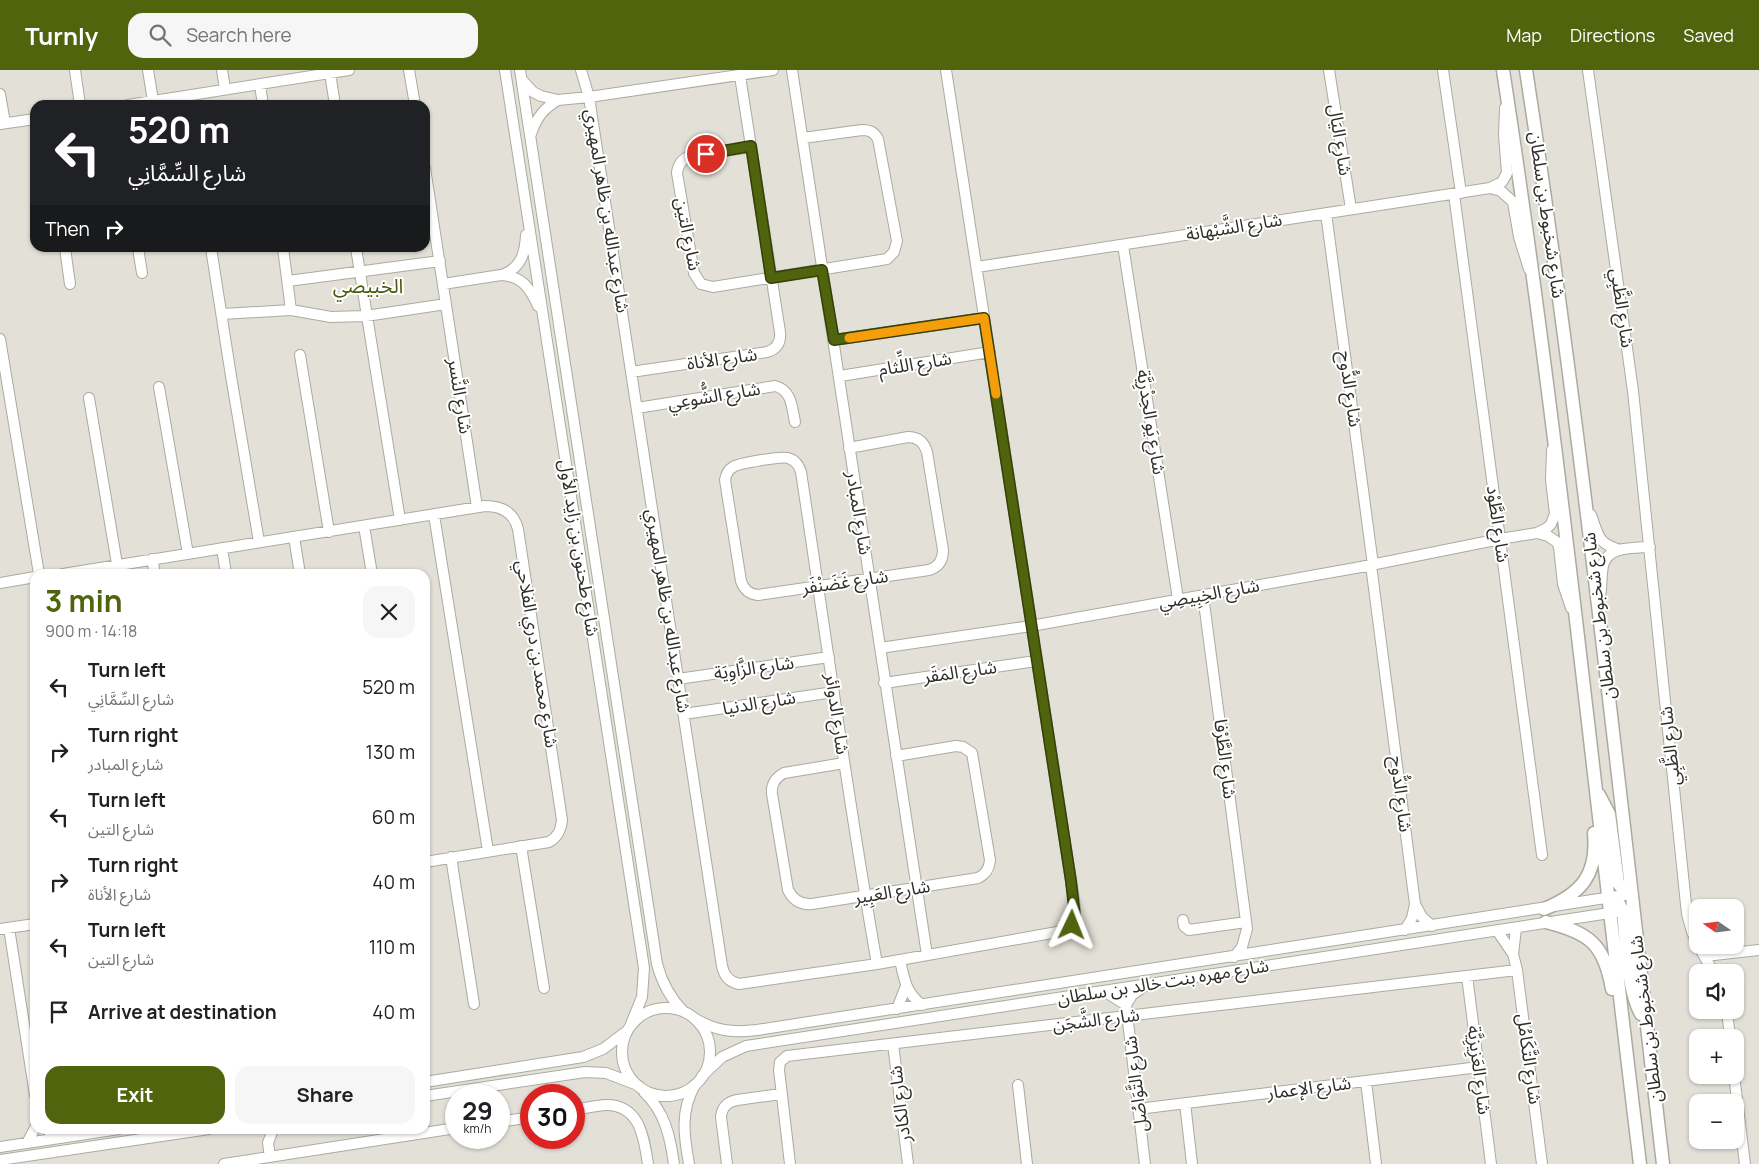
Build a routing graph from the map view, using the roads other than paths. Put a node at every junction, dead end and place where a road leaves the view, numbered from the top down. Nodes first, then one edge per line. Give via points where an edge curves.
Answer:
1 (75, 70) edge
2 (148, 70) edge
3 (222, 70) edge
4 (349, 70) edge
5 (409, 70) edge
6 (505, 70) edge
7 (581, 70) edge
8 (772, 70) edge
9 (792, 70) edge
10 (946, 70) edge
11 (1329, 70) edge
12 (1443, 70) edge
13 (1503, 70) edge
14 (1526, 70) edge
15 (1588, 70) edge
16 (330, 73) junction
17 (521, 74) edge
18 (740, 76) junction
19 (260, 85) junction
20 (225, 89) junction
21 (0, 94) edge
22 (1507, 94) junction
23 (590, 96) junction
24 (79, 100) edge
25 (153, 100) edge
26 (193, 100) edge
27 (262, 100) edge
28 (334, 100) edge
29 (414, 100) edge
30 (558, 100) junction
31 (30, 120) edge
32 (2, 124) edge
33 (530, 135) junction
34 (803, 138) junction
35 (751, 146) junction
36 (1490, 188) junction
37 (1458, 193) junction
38 (430, 199) edge
39 (1351, 209) junction
40 (1326, 213) junction
41 (527, 217) junction
42 (1123, 245) junction
43 (66, 252) edge
44 (139, 252) edge
45 (212, 252) edge
46 (284, 252) edge
47 (356, 252) edge
48 (440, 261) junction
49 (977, 267) junction
50 (822, 270) junction
51 (359, 272) junction
52 (142, 273) dead end
53 (501, 275) junction
54 (1533, 277) junction
55 (771, 278) junction
56 (288, 281) junction
57 (70, 284) dead end
58 (443, 284) junction
59 (446, 304) junction
60 (291, 310) junction
61 (222, 314) junction
62 (366, 316) junction
63 (984, 318) junction
64 (544, 323) junction
65 (0, 339) edge
66 (834, 340) junction
67 (990, 352) junction
68 (300, 355) dead end
69 (631, 372) junction
70 (840, 376) junction
71 (159, 387) dead end
72 (89, 398) dead end
73 (638, 408) junction
74 (795, 422) dead end
75 (1554, 438) junction
76 (849, 448) junction
77 (798, 464) joint
78 (477, 507) junction
79 (1586, 507) junction
80 (434, 515) junction
81 (400, 520) junction
82 (364, 526) junction
83 (329, 532) junction
84 (1537, 533) junction
85 (294, 537) junction
86 (1500, 539) junction
87 (259, 542) junction
88 (1650, 547) junction
89 (222, 548) junction
90 (1620, 550) junction
91 (188, 554) junction
92 (152, 559) junction
93 (116, 564) junction
94 (1372, 565) junction
95 (38, 569) edge
96 (93, 569) edge
97 (154, 569) edge
98 (225, 569) edge
99 (299, 569) edge
100 (371, 569) edge
101 (30, 578) edge
102 (869, 578) junction
103 (0, 583) edge
104 (818, 586) junction
105 (1203, 595) junction
106 (1178, 599) junction
107 (1598, 604) junction
108 (1576, 618) junction
109 (1031, 626) junction
110 (880, 648) junction
111 (829, 657) junction
112 (1036, 660) junction
113 (678, 679) junction
114 (884, 683) junction
115 (834, 692) junction
116 (684, 714) junction
117 (1588, 716) junction
118 (896, 756) junction
119 (844, 763) junction
120 (1596, 791) junction
121 (521, 846) junction
122 (488, 851) junction
123 (1542, 855) dead end
124 (451, 858) junction
125 (430, 861) edge
126 (916, 888) junction
127 (1631, 892) junction
128 (865, 896) junction
129 (1609, 898) junction
130 (1415, 904) junction
131 (1544, 909) junction
132 (1622, 912) junction
133 (1183, 920) dead end
134 (1546, 922) junction
135 (1689, 923) edge
136 (30, 925) edge
137 (1247, 926) junction
138 (1432, 926) junction
139 (1516, 928) junction
140 (4, 929) edge
141 (1405, 930) junction
142 (1498, 932) junction
143 (1759, 950) edge
144 (1268, 951) junction
145 (1513, 954) junction
146 (927, 955) junction
147 (1234, 956) junction
148 (1705, 956) joint
149 (900, 960) junction
150 (877, 964) junction
151 (1710, 964) edge
152 (1517, 970) junction
153 (1467, 976) junction
154 (1148, 984) junction
155 (906, 986) junction
156 (544, 988) dead end
157 (1104, 991) junction
158 (474, 1004) dead end
159 (922, 1005) junction
160 (1126, 1005) junction
161 (897, 1009) junction
162 (684, 1012) junction
163 (1128, 1016) junction
164 (694, 1018) junction
165 (630, 1027) junction
166 (893, 1044) junction
167 (1479, 1067) junction
168 (30, 1068) edge
169 (699, 1079) junction
170 (430, 1081) edge
171 (1366, 1081) junction
172 (1735, 1084) edge
173 (1018, 1085) dead end
174 (639, 1087) junction
175 (1630, 1088) junction
176 (781, 1094) junction
177 (430, 1095) edge
178 (1185, 1103) junction
179 (585, 1108) edge
180 (1138, 1109) junction
181 (445, 1130) edge
182 (430, 1132) edge
183 (32, 1134) edge
184 (53, 1134) edge
185 (85, 1134) edge
186 (175, 1134) edge
187 (272, 1134) edge
188 (418, 1134) edge
189 (58, 1138) junction
190 (27, 1143) junction
191 (0, 1147) edge
192 (270, 1157) junction
193 (0, 1160) edge
194 (224, 1164) edge
195 (648, 1164) edge
196 (674, 1164) edge
197 (689, 1164) edge
198 (728, 1164) edge
199 (790, 1164) edge
200 (908, 1164) edge
201 (1027, 1164) edge
202 (1145, 1164) edge
203 (1192, 1164) edge
204 (1376, 1164) edge
205 (1491, 1164) edge
206 (1542, 1164) edge
207 (1640, 1164) edge
208 (1663, 1164) edge
209 (1744, 1164) edge

1 - 24 street
2 - 25 street
3 - 20 street
4 - 16 street
5 - 29 street
6 - 41 street, شارع طحنون بن زايد الأول
7 - 23 street, شارع عبدالله بن ظاهر المهيري
8 - 18 street
9 - 34 street, شارع المبادر
10 - 49 street, شارع عبدالله بن ظاهر المهيري
11 - 39 street, شارع اليَال
12 - 37 street, شارع الطَّوْد
13 - 22 main road, شارع شخبوط بن سلطان
14 - 79 main road, شارع شخبوط بن سلطان
15 - 88 street, شارع الظَّبِي via 1633,391
16 - 19 street
16 - 28 street
17 - 30 street via 533,92
17 - 33 street, شارع طحنون بن زايد الأول
18 - 23 street
18 - 35 street, شارع الأناة
19 - 20 street
19 - 27 street
20 - 26 street
21 - 32 street
22 - 36 street via 1504,124 1508,174 1502,182
22 - 54 main road, شارع شخبوط بن سلطان
23 - 30 street
23 - 69 street, شارع عبدالله بن ظاهر المهيري
30 - 33 street via 543,111
31 - 32 street
33 - 162 street, شارع طحنون بن زايد الأول via 657,964 667,990
34 - 50 street, شارع المبادر
34 - 50 street, شارع التين via 862,130 876,136 896,236 896,247 887,259
35 - 55 street, شارع الأناة
35 - 55 street, شارع التين via 685,158 677,173 697,280 713,287
36 - 37 street, شارع الشَّبْهانة
36 - 54 street via 1501,190 1513,202 1521,247
37 - 39 street, شارع الشَّبْهانة
37 - 86 street, شارع الطَّوْد
38 - 48 street, شارع النَّسر
39 - 40 street, شارع الشَّبْهانة
40 - 42 street, شارع الشَّبْهانة
40 - 94 street, شارع الدُّوح
41 - 53 street via 524,254 515,268
41 - 64 street, شارع طحنون بن زايد الأول
42 - 49 street, شارع الشَّبْهانة
42 - 106 street, شارع يَو الحِدْرِيَّة
43 - 57 street
44 - 52 street
45 - 61 street
46 - 56 street
47 - 51 street
48 - 51 street
48 - 58 street, شارع النَّسر
49 - 63 street, شارع عبدالله بن ظاهر المهيري
50 - 55 street, شارع التين
50 - 66 street, شارع المبادر
51 - 56 street
51 - 62 street
53 - 58 street
53 - 64 street via 517,278 529,288
54 - 75 main road, شارع شخبوط بن سلطان
55 - 69 street, شارع الأناة via 780,336 778,345 771,351
56 - 60 street
58 - 59 street, شارع النَّسر
59 - 62 street
59 - 78 street, شارع النَّسر
60 - 61 street
60 - 62 street via 331,317
61 - 87 street
62 - 81 street
63 - 66 street
63 - 67 street, شارع عبدالله بن ظاهر المهيري
64 - 165 street, شارع طحنون بن زايد الأول via 644,968 642,997
65 - 95 street
66 - 70 street, شارع المبادر
67 - 70 street, شارع اللِّثام
67 - 109 street, شارع عبدالله بن ظاهر المهيري
68 - 83 street
69 - 73 street, شارع عبدالله بن ظاهر المهيري
70 - 76 street, شارع المبادر
71 - 91 street
72 - 93 street
73 - 74 street, شارع الشُّوعِي via 775,386 789,395
73 - 113 street, شارع عبدالله بن ظاهر المهيري
75 - 84 street via 1551,469 1555,514 1547,528
75 - 108 main road, شارع شخبوط بن سلطان
76 - 102 street, شارع المبادر
76 - 102 street, شارع غَضَنْفَر via 908,437 917,438 923,444 943,550 940,563 933,568
77 - 104 street, شارع الدوائر
77 - 104 street, شارع غَضَنْفَر via 790,458 780,458 735,466 726,475 741,582 747,592 758,595
78 - 80 street, شارع محمد بن دري الفلاحي
78 - 121 street, شارع محمد بن دري الفلاحي via 501,508 513,516 516,523 562,820 554,839
79 - 90 street via 1600,539
79 - 107 main road, شارع شخبوط بن سلطان
80 - 81 street, شارع محمد بن دري الفلاحي
80 - 122 street
81 - 82 street, شارع محمد بن دري الفلاحي
82 - 83 street, شارع محمد بن دري الفلاحي
82 - 100 street
83 - 85 street, شارع محمد بن دري الفلاحي
84 - 86 street, شارع الخِبِيصِي
84 - 108 street via 1548,536 1559,546 1563,584
85 - 87 street, شارع محمد بن دري الفلاحي
85 - 99 street
86 - 94 street, شارع الخِبِيصِي
86 - 123 street, شارع الطَّوْد
87 - 89 street, شارع محمد بن دري الفلاحي
88 - 90 street
88 - 135 street, شارع الظَّبِي
89 - 91 street, شارع محمد بن دري الفلاحي
89 - 98 street
90 - 107 street via 1603,564
91 - 92 street, شارع محمد بن دري الفلاحي
92 - 93 street, شارع محمد بن دري الفلاحي
92 - 97 street
93 - 96 street, شارع محمد بن دري الفلاحي
94 - 105 street, شارع الخِبِيصِي
94 - 130 street, شارع الدُّوح
101 - 103 street
102 - 104 street, شارع غَضَنْفَر
102 - 110 street, شارع المبادر
104 - 111 street, شارع الدوائر
105 - 106 street, شارع الخِبِيصِي
105 - 137 street, شارع الطَّرْفا
106 - 109 street, شارع الخِبِيصِي
107 - 127 main road, شارع شخبوط بن سلطان
108 - 117 main road, شارع شخبوط بن سلطان
109 - 110 street, شارع الخِبِيصِي
109 - 112 street, شارع عبدالله بن ظاهر المهيري
110 - 114 street, شارع المبادر
111 - 113 street, شارع الزَّاوِيَة
111 - 115 street, شارع الدوائر
112 - 114 street, شارع المَقَر
112 - 146 street, شارع عبدالله بن ظاهر المهيري via 1071,881 1074,921 1063,931
113 - 116 street, شارع عبدالله بن ظاهر المهيري
114 - 118 street, شارع المبادر
115 - 116 street, شارع الدنيا
115 - 119 street, شارع الدوائر
116 - 150 street, شارع عبدالله بن ظاهر المهيري via 722,966 727,977 732,982 744,983
117 - 120 main road, شارع شخبوط بن سلطان
117 - 131 main road via 1587,751 1595,840 1593,863 1585,881 1572,896
118 - 126 street, شارع المبادر
118 - 126 street, شارع العَبِير via 956,746 967,748 972,753 990,860 987,871 978,878
119 - 128 street, شارع الدوائر
119 - 128 street, شارع العَبِير via 784,773 773,784 772,794 788,890 792,897 808,904
120 - 127 main road via 1609,814 1618,883
120 - 129 main road, شارع شخبوط بن سلطان
121 - 122 street, شارع محمد بن دري الفلاحي
121 - 156 street
122 - 124 street, شارع محمد بن دري الفلاحي
124 - 125 street, شارع محمد بن دري الفلاحي
124 - 158 street
126 - 128 street, شارع العَبِير
126 - 146 street, شارع المبادر
127 - 129 street, شارع مهره بنت خالد بن سلطان
127 - 132 main road, شارع شخبوط بن سلطان
128 - 150 street, شارع الدوائر
129 - 131 street, شارع مهره بنت خالد بن سلطان
129 - 132 main road, شارع شخبوط بن سلطان
130 - 138 street, شارع الدُّوح
130 - 141 street, شارع الدُّوح
131 - 138 street, شارع مهره بنت خالد بن سلطان
132 - 134 street, شارع مهره بنت خالد بن سلطان
132 - 175 main road, شارع شخبوط بن سلطان
132 - 208 main road, شارع شخبوط بن سلطان via 1647,1023
133 - 137 street via 1189,930
134 - 139 street, شارع مهره بنت خالد بن سلطان
134 - 175 main road via 1580,933 1594,944 1604,959 1610,976
136 - 140 street
137 - 144 street via 1257,945
137 - 147 street via 1245,941
138 - 141 street, شارع مهره بنت خالد بن سلطان
139 - 142 street, شارع مهره بنت خالد بن سلطان
139 - 145 street, شارع التَّكَامُل
140 - 168 street
141 - 144 street, شارع مهره بنت خالد بن سلطان
142 - 145 street, شارع التَّكَامُل
142 - 154 street, شارع مهره بنت خالد بن سلطان
143 - 148 street
144 - 147 street, شارع مهره بنت خالد بن سلطان
145 - 152 street, شارع التَّكَامُل
146 - 149 street, شارع عبدالله بن ظاهر المهيري
147 - 159 street, شارع مهره بنت خالد بن سلطان
148 - 151 street, شارع الظَّبِي
149 - 150 street, شارع عبدالله بن ظاهر المهيري
149 - 155 street
152 - 153 street, شارع الشَّجَن
152 - 206 street, شارع التَّكَامُل
153 - 163 street, شارع الشَّجَن
153 - 167 street, شارع العَزِيزِيَّة
154 - 157 street, شارع مهره بنت خالد بن سلطان
154 - 160 street via 1132,995
155 - 159 street
155 - 161 street
157 - 160 street
157 - 169 street, شارع مهره بنت خالد بن سلطان via 746,1046 722,1057
159 - 161 street, شارع مهره بنت خالد بن سلطان
160 - 163 street, شارع التَّوَاصُل
161 - 164 street, شارع مهره بنت خالد بن سلطان via 745,1032 718,1030
162 - 164 street
162 - 165 street via 671,1008 656,1009 643,1014
163 - 166 street, شارع الشَّجَن
163 - 180 street, شارع التَّوَاصُل
164 - 169 street via 709,1045 709,1056
165 - 170 street via 607,1047 583,1057
165 - 174 street via 624,1039 623,1059
166 - 176 street, شارع الشَّجَن via 787,1056 779,1066
166 - 200 street, شارع الكادر
167 - 171 street, شارع الإعمار
167 - 205 street, شارع العَزِيزِيَّة
169 - 174 street via 686,1090 672,1095 657,1095
169 - 197 street via 687,1101 684,1121
171 - 178 street, شارع الإعمار
171 - 204 street
172 - 209 street
173 - 201 street
174 - 177 street via 617,1075 585,1072
174 - 196 street via 656,1105 666,1123
175 - 207 main road, شارع شخبوط بن سلطان
176 - 198 street via 730,1101 725,1105 722,1117
176 - 199 street, شارع الشَّجَن
178 - 180 street, شارع الإعمار
178 - 203 street
179 - 195 street via 615,1106 635,1118 641,1128
180 - 202 street, شارع التَّوَاصُل
181 - 182 street
183 - 190 street
184 - 189 street
185 - 189 street
186 - 193 street
187 - 192 street via 268,1142
188 - 192 street
189 - 190 street
190 - 191 street
192 - 194 street

